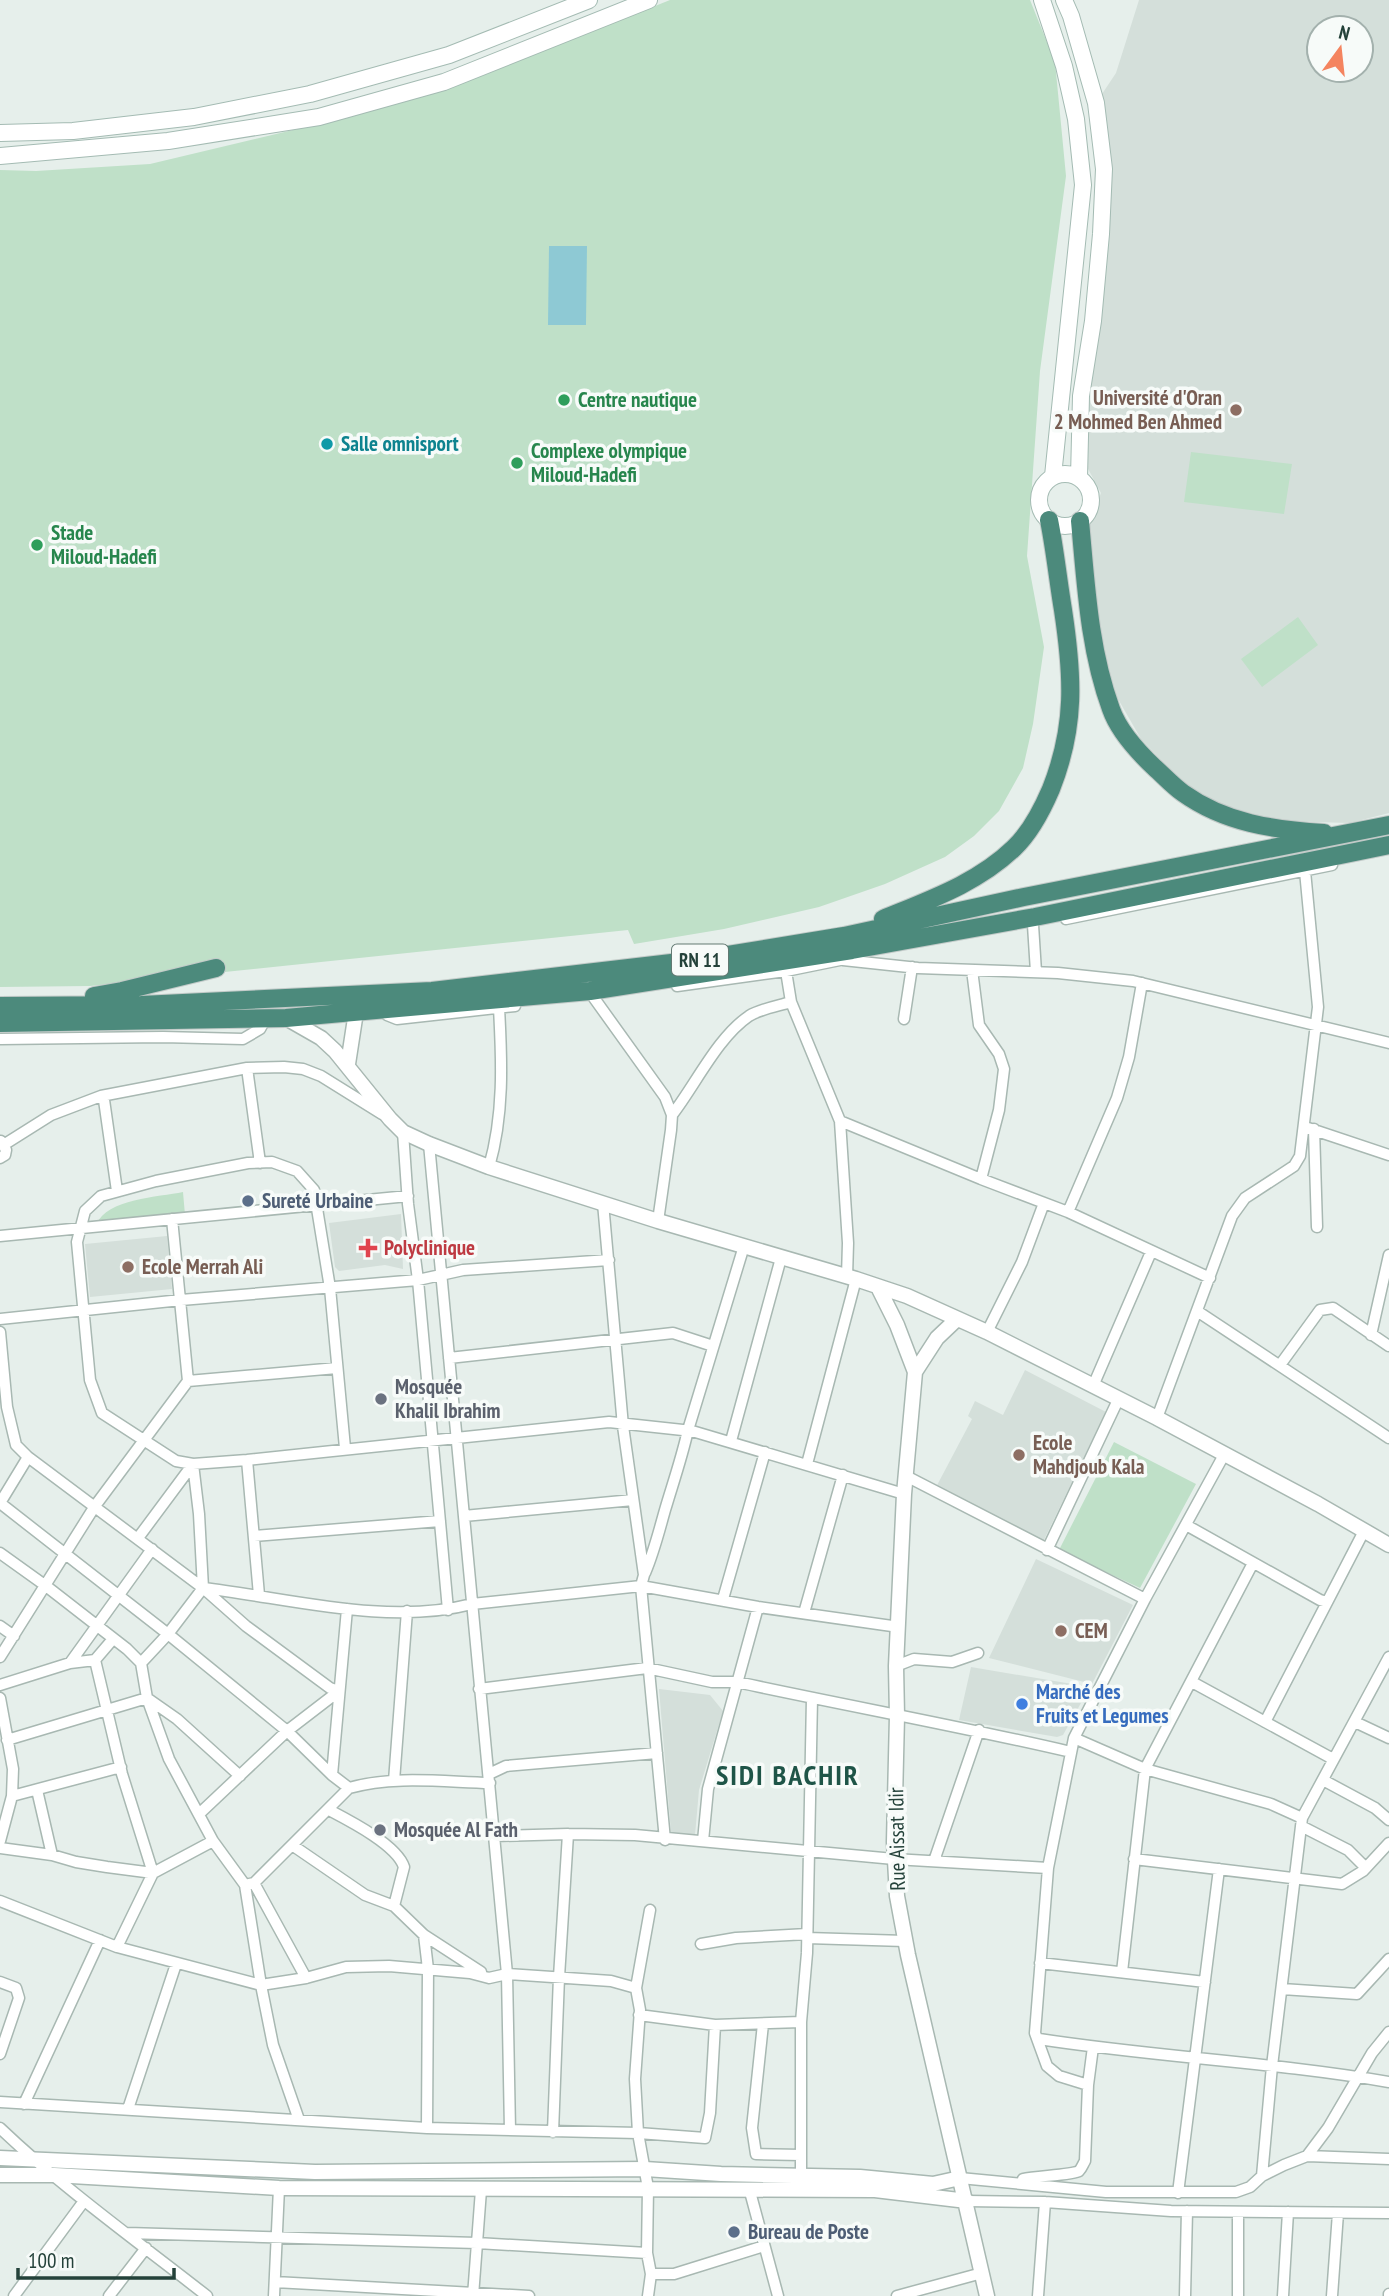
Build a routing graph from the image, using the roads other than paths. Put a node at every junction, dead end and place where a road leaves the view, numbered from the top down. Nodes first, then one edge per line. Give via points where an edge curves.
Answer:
1 (589, 0) edge
2 (649, 0) edge
3 (1042, 0) edge
4 (1064, 0) edge
5 (194, 117) junction
6 (0, 133) edge
7 (201, 136) junction
8 (0, 156) edge
9 (1053, 476) junction
10 (1079, 477) junction
11 (1049, 520) junction
12 (1080, 521) junction
13 (1389, 825) edge
14 (1348, 835) junction
15 (1389, 845) edge
16 (1389, 852) edge
17 (1305, 871) junction
18 (1033, 925) junction
19 (844, 936) junction
20 (843, 960) junction
21 (912, 967) junction
22 (216, 968) dead end
23 (972, 970) junction
24 (786, 971) junction
25 (1037, 972) junction
26 (1142, 983) junction
27 (594, 998) junction
28 (791, 1002) junction
29 (499, 1008) junction
30 (383, 1009) junction
31 (1, 1011) edge
32 (356, 1012) junction
33 (286, 1017) junction
34 (265, 1018) junction
35 (904, 1019) dead end
36 (1317, 1025) junction
37 (0, 1039) edge
38 (1389, 1043) edge
39 (348, 1065) junction
40 (247, 1068) junction
41 (331, 1082) junction
42 (104, 1100) dead end
43 (672, 1115) junction
44 (390, 1119) junction
45 (840, 1121) junction
46 (1302, 1126) junction
47 (1314, 1129) junction
48 (404, 1132) junction
49 (2, 1142) edge
50 (429, 1144) junction
51 (1389, 1155) edge
52 (0, 1158) edge
53 (260, 1163) junction
54 (489, 1167) junction
55 (981, 1179) junction
56 (117, 1191) junction
57 (408, 1196) junction
58 (603, 1203) junction
59 (1044, 1203) junction
60 (316, 1205) junction
61 (1068, 1212) junction
62 (172, 1219) junction
63 (658, 1222) junction
64 (1317, 1227) dead end
65 (80, 1228) junction
66 (0, 1236) edge
67 (744, 1246) junction
68 (440, 1248) junction
69 (414, 1250) junction
70 (1151, 1252) junction
71 (1389, 1255) edge
72 (781, 1258) junction
73 (609, 1260) junction
74 (442, 1274) junction
75 (851, 1278) junction
76 (1210, 1278) junction
77 (418, 1280) junction
78 (878, 1287) junction
79 (330, 1288) junction
80 (181, 1300) junction
81 (84, 1310) junction
82 (1197, 1311) junction
83 (0, 1319) edge
84 (957, 1319) junction
85 (0, 1332) edge
86 (987, 1332) junction
87 (1371, 1335) junction
88 (616, 1339) junction
89 (713, 1346) junction
90 (1389, 1346) edge
91 (449, 1357) junction
92 (1280, 1365) junction
93 (337, 1368) junction
94 (915, 1372) junction
95 (188, 1381) junction
96 (1093, 1386) junction
97 (3, 1395) edge
98 (1118, 1400) junction
99 (1157, 1418) junction
100 (623, 1423) junction
101 (688, 1430) junction
102 (1389, 1438) edge
103 (145, 1441) junction
104 (457, 1441) junction
105 (731, 1441) junction
106 (433, 1444) junction
107 (345, 1448) junction
108 (765, 1452) junction
109 (1225, 1453) junction
110 (28, 1457) junction
111 (247, 1460) junction
112 (192, 1464) junction
113 (807, 1464) junction
114 (843, 1475) junction
115 (906, 1476) junction
116 (904, 1494) junction
117 (634, 1500) junction
118 (0, 1503) edge
119 (95, 1506) junction
120 (464, 1516) junction
121 (440, 1521) junction
122 (1186, 1525) junction
123 (1364, 1531) junction
124 (254, 1536) junction
125 (138, 1538) junction
126 (1389, 1545) edge
127 (152, 1549) junction
128 (1047, 1550) junction
129 (0, 1553) edge
130 (64, 1555) junction
131 (1253, 1563) junction
132 (642, 1581) junction
133 (46, 1586) junction
134 (203, 1588) junction
135 (259, 1595) junction
136 (118, 1596) junction
137 (723, 1599) junction
138 (1145, 1599) junction
139 (1327, 1602) junction
140 (472, 1604) junction
141 (758, 1607) junction
142 (347, 1609) junction
143 (448, 1610) junction
144 (407, 1611) junction
145 (804, 1613) junction
146 (0, 1626) edge
147 (96, 1626) junction
148 (899, 1627) junction
149 (168, 1634) junction
150 (14, 1636) junction
151 (113, 1639) junction
152 (978, 1653) dead end
153 (0, 1657) edge
154 (1389, 1657) edge
155 (95, 1660) junction
156 (70, 1663) junction
157 (141, 1663) junction
158 (896, 1666) junction
159 (648, 1668) junction
160 (737, 1682) junction
161 (1192, 1682) junction
162 (0, 1685) edge
163 (479, 1689) junction
164 (339, 1691) junction
165 (0, 1698) edge
166 (147, 1698) junction
167 (811, 1698) junction
168 (106, 1710) junction
169 (897, 1716) junction
170 (1265, 1722) junction
171 (1355, 1722) junction
172 (979, 1730) junction
173 (287, 1731) junction
174 (1074, 1738) junction
175 (1389, 1738) edge
176 (7, 1740) junction
177 (1071, 1752) junction
178 (657, 1753) junction
179 (1333, 1759) junction
180 (121, 1767) junction
181 (1145, 1769) junction
182 (0, 1772) edge
183 (13, 1775) junction
184 (332, 1775) junction
185 (240, 1776) junction
186 (490, 1779) junction
187 (1323, 1780) junction
188 (394, 1781) junction
189 (349, 1788) junction
190 (37, 1790) junction
191 (12, 1796) junction
192 (329, 1810) junction
193 (4, 1811) edge
194 (200, 1814) junction
195 (1389, 1820) edge
196 (1302, 1822) junction
197 (568, 1833) junction
198 (495, 1836) junction
199 (213, 1840) junction
200 (665, 1840) junction
201 (0, 1841) edge
202 (703, 1841) junction
203 (1389, 1843) edge
204 (292, 1845) junction
205 (0, 1848) edge
206 (809, 1850) junction
207 (52, 1855) junction
208 (894, 1859) junction
209 (1134, 1859) junction
210 (933, 1861) junction
211 (1366, 1867) junction
212 (1048, 1868) junction
213 (1219, 1869) junction
214 (153, 1873) junction
215 (1295, 1878) junction
216 (250, 1884) junction
217 (0, 1901) edge
218 (394, 1906) junction
219 (650, 1910) dead end
220 (424, 1935) junction
221 (807, 1936) junction
222 (100, 1940) junction
223 (905, 1941) junction
224 (701, 1944) dead end
225 (117, 1947) junction
226 (1040, 1963) junction
227 (1388, 1963) edge
228 (176, 1964) junction
229 (428, 1969) junction
230 (1122, 1972) junction
231 (507, 1974) junction
232 (559, 1977) junction
233 (306, 1978) junction
234 (489, 1978) junction
235 (0, 1982) edge
236 (1205, 1982) junction
237 (261, 1985) junction
238 (636, 1988) junction
239 (1282, 1989) junction
240 (639, 2015) junction
241 (801, 2022) junction
242 (763, 2024) junction
243 (715, 2025) junction
244 (1389, 2032) edge
245 (1039, 2039) junction
246 (1093, 2047) junction
247 (0, 2054) edge
248 (1194, 2058) junction
249 (1272, 2066) junction
250 (1356, 2077) junction
251 (1389, 2082) edge
252 (1088, 2085) junction
253 (0, 2102) edge
254 (24, 2104) junction
255 (128, 2109) junction
256 (299, 2120) junction
257 (0, 2128) edge
258 (427, 2128) junction
259 (510, 2130) junction
260 (553, 2132) junction
261 (638, 2133) junction
262 (801, 2155) junction
263 (1307, 2156) junction
264 (0, 2158) edge
265 (1389, 2159) edge
266 (33, 2160) junction
267 (645, 2169) junction
268 (0, 2175) edge
269 (54, 2175) junction
270 (801, 2175) junction
271 (1262, 2176) junction
272 (960, 2178) junction
273 (1014, 2182) junction
274 (279, 2188) junction
275 (648, 2188) junction
276 (749, 2188) junction
277 (481, 2190) junction
278 (1178, 2193) junction
279 (84, 2201) junction
280 (967, 2201) junction
281 (1045, 2202) junction
282 (1186, 2211) junction
283 (1238, 2212) junction
284 (1288, 2212) junction
285 (1338, 2213) junction
286 (1389, 2213) edge
287 (127, 2233) junction
288 (277, 2236) junction
289 (477, 2243) junction
290 (764, 2246) junction
291 (146, 2248) junction
292 (648, 2253) junction
293 (982, 2273) junction
294 (651, 2274) junction
295 (275, 2282) junction
296 (473, 2295) edge
297 (14, 2296) edge
298 (109, 2296) edge
299 (207, 2296) edge
300 (274, 2296) edge
301 (529, 2296) edge
302 (648, 2296) edge
303 (778, 2296) edge
304 (897, 2296) edge
305 (987, 2296) edge
306 (1038, 2296) edge
307 (1185, 2296) edge
308 (1238, 2296) edge
309 (1283, 2296) edge
310 (1332, 2296) edge

1 - 5 main road via 449,55 310,94
2 - 7 main road via 444,82 319,117
3 - 9 main road via 1076,118 1083,185
4 - 10 main road via 1096,103 1104,169 1093,321 1081,396
5 - 6 main road via 73,131
5 - 7 main road
7 - 8 main road
9 - 10 main road
9 - 11 main road via 1039,497
10 - 12 main road via 1088,486 1091,499
11 - 12 main road via 1067,526
11 - 19 highway via 1070,657 1071,701 1060,765 1041,812 1015,848 970,881
12 - 14 highway via 1090,627 1100,673 1112,712 1135,748 1184,793 1226,817 1274,830
13 - 14 highway, RN 11
14 - 19 highway, RN 11
15 - 30 highway, RN 11 via 1035,917 715,973 590,991
16 - 17 street
17 - 18 street
17 - 36 street
18 - 20 street
18 - 25 street
19 - 31 highway, RN 11 via 697,960 432,991
20 - 21 street
20 - 24 street
21 - 23 street
21 - 35 street
22 - 31 highway via 122,991
23 - 25 street
23 - 55 street via 979,1025 1004,1069
24 - 27 street
24 - 28 street
25 - 26 street
26 - 36 street
26 - 61 street via 1117,1098
27 - 29 street
27 - 43 street via 665,1097
28 - 43 street via 751,1014 737,1027 720,1044
28 - 45 street
29 - 30 street via 397,1019
29 - 54 street via 500,1105
30 - 32 highway, RN 11
31 - 34 highway, RN 11
32 - 33 highway, RN 11
32 - 39 street
33 - 34 highway, RN 11
33 - 39 street via 321,1038
34 - 37 street via 260,1029 243,1039
36 - 38 street
36 - 46 street
39 - 41 street
39 - 44 street
40 - 41 street via 303,1069
40 - 49 street via 101,1096 51,1115
40 - 53 street
41 - 44 street
42 - 56 street
43 - 63 street
44 - 48 street
45 - 55 street
45 - 75 street
46 - 47 street
46 - 76 street via 1298,1161 1237,1208
47 - 51 street
47 - 64 street
48 - 50 street
48 - 57 street
49 - 52 street via 6,1153
50 - 54 street
50 - 68 street
53 - 56 street
53 - 60 street via 297,1171 314,1190
54 - 58 street
55 - 59 street
56 - 65 street via 93,1201
57 - 60 street
57 - 69 street
58 - 63 street
58 - 73 street
59 - 61 street
59 - 86 street via 1022,1262
60 - 62 street
60 - 79 street
61 - 70 street
62 - 65 street
62 - 80 street
63 - 67 street
65 - 66 street
65 - 81 street
67 - 72 street
67 - 89 street
68 - 69 street
68 - 74 street
69 - 77 street
70 - 76 street
70 - 96 street
71 - 87 street
72 - 75 street
72 - 105 street
73 - 74 street
73 - 88 street
74 - 77 street
74 - 91 street
75 - 78 street
75 - 113 street
76 - 82 street
77 - 79 street
77 - 106 street
78 - 84 street
78 - 94 street
79 - 80 street
79 - 93 street
80 - 81 street
80 - 95 street
81 - 83 street
81 - 103 street via 90,1380 103,1413
82 - 92 street
82 - 99 street
84 - 86 street
84 - 94 street via 937,1338
85 - 97 street
86 - 96 street
87 - 90 street
87 - 92 street via 1333,1307 1320,1310
88 - 89 street via 673,1333
88 - 91 street
88 - 100 street
89 - 101 street
91 - 104 street
92 - 102 street
93 - 95 street
93 - 107 street
94 - 115 street, Rue Aissat Idir
95 - 103 street
96 - 98 street
97 - 110 street via 16,1445
98 - 99 street
98 - 128 street
99 - 109 street
100 - 101 street
100 - 104 street
100 - 117 street
101 - 105 street
101 - 132 street
103 - 112 street via 176,1461
103 - 119 street
104 - 106 street
104 - 120 street
105 - 108 street
106 - 107 street
106 - 121 street
107 - 111 street
108 - 113 street
108 - 137 street
109 - 122 street
109 - 123 street
110 - 118 street
110 - 119 street
111 - 112 street
111 - 124 street
112 - 125 street
112 - 134 street
113 - 114 street
114 - 116 street
114 - 145 street
115 - 116 street, Rue Aissat Idir
115 - 128 street
116 - 148 street, Rue Aissat Idir
117 - 120 street
117 - 132 street
118 - 130 street
119 - 125 street
119 - 130 street
120 - 140 street
121 - 124 street
121 - 143 street
122 - 131 street
122 - 138 street
123 - 126 street
123 - 139 street
124 - 135 street
125 - 127 street
127 - 134 street
127 - 136 street
128 - 138 street
129 - 133 street
130 - 133 street
130 - 136 street
131 - 139 street
131 - 161 street
132 - 137 street
132 - 140 street
132 - 159 street
133 - 147 street
133 - 150 street
134 - 135 street
134 - 149 street
134 - 164 street via 246,1626
135 - 142 street
136 - 147 street
136 - 149 street
137 - 141 street
138 - 174 street
139 - 170 street
140 - 143 street
140 - 163 street
141 - 145 street
141 - 160 street
142 - 144 street
142 - 164 street
143 - 144 street
144 - 188 street
145 - 148 street
146 - 150 street
147 - 151 street
147 - 156 street
148 - 158 street, Rue Aissat Idir
149 - 157 street
149 - 173 street
150 - 153 street
151 - 155 street
151 - 157 street
152 - 158 street via 952,1662 914,1660
154 - 171 street
155 - 156 street
155 - 168 street
156 - 162 street
157 - 166 street
158 - 169 street, Rue Aissat Idir
159 - 160 street via 712,1682
159 - 163 street
159 - 178 street
160 - 167 street
160 - 202 street via 708,1789
161 - 170 street
161 - 181 street
163 - 186 street
164 - 173 street
164 - 184 street
165 - 176 street
166 - 168 street
166 - 185 street
166 - 194 street via 169,1759
167 - 169 street
167 - 206 street
168 - 176 street
168 - 180 street
169 - 172 street
169 - 208 street, Rue Aissat Idir
170 - 179 street
171 - 175 street
171 - 179 street
172 - 177 street
172 - 210 street
173 - 184 street
173 - 185 street
174 - 177 street
174 - 181 street
176 - 183 street
177 - 212 street
178 - 186 street via 506,1766
178 - 200 street
179 - 187 street
180 - 190 street
180 - 214 street
181 - 196 street via 1272,1804
181 - 209 street
182 - 183 street
183 - 191 street
184 - 189 street
185 - 194 street
186 - 188 street
186 - 198 street
187 - 195 street
187 - 196 street
188 - 189 street
189 - 192 street
190 - 191 street
190 - 207 street
191 - 193 street
192 - 204 street
192 - 218 street via 394,1851 402,1861
193 - 201 street
194 - 199 street
196 - 211 street via 1348,1850
196 - 215 street
197 - 198 street
197 - 200 street
197 - 232 street
198 - 231 street
199 - 214 street
199 - 216 street
200 - 202 street
202 - 206 street
203 - 211 street
204 - 216 street
204 - 218 street via 365,1895
205 - 207 street
206 - 208 street
206 - 221 street
207 - 214 street
208 - 210 street
208 - 223 street, Rue Aissat Idir
209 - 213 street
209 - 230 street
210 - 212 street
211 - 215 street via 1342,1884
212 - 226 street
213 - 215 street
213 - 236 street
214 - 225 street
215 - 239 street
216 - 233 street
216 - 237 street
217 - 222 street
218 - 220 street
219 - 238 street
220 - 229 street
220 - 234 street
221 - 223 street
221 - 224 street
221 - 241 street
222 - 225 street
222 - 254 street
223 - 272 street, Rue Aissat Idir
225 - 228 street
226 - 230 street
226 - 245 street via 1035,2033
227 - 239 street via 1357,1994
228 - 237 street
228 - 255 street
229 - 233 street via 346,1967
229 - 234 street
229 - 258 street
230 - 236 street
231 - 232 street
231 - 234 street
231 - 259 street
232 - 238 street
232 - 260 street
233 - 237 street
235 - 247 street via 16,1989 19,1998
236 - 248 street
237 - 256 street via 273,2045
238 - 240 street
239 - 249 street
240 - 243 street
240 - 261 street
241 - 242 street
241 - 262 street
242 - 243 street
242 - 262 street via 752,2128 756,2154
243 - 261 street via 706,2137
244 - 250 street
245 - 246 street
245 - 252 street via 1047,2066 1059,2076
246 - 248 street
246 - 252 street
248 - 249 street
248 - 278 street
249 - 250 street
249 - 271 street
250 - 251 street
250 - 263 street
252 - 273 street via 1085,2161 1079,2171
253 - 254 street
254 - 255 street
255 - 256 street
256 - 258 street
257 - 266 street
258 - 259 street
259 - 260 street
260 - 261 street
261 - 267 street
262 - 270 street
263 - 265 street
263 - 271 street
264 - 266 street
266 - 267 street via 315,2172
266 - 269 street
267 - 270 street
267 - 275 street
268 - 269 street
269 - 274 street
269 - 279 street
270 - 272 street via 933,2184
271 - 278 street via 1236,2192
272 - 273 street
272 - 280 street, Rue Aissat Idir
273 - 278 street via 1106,2192
274 - 277 street
274 - 288 street
275 - 276 street
275 - 277 street
275 - 292 street
276 - 280 street via 875,2190
276 - 290 street
277 - 289 street
279 - 287 street
279 - 297 street
280 - 281 street
280 - 293 street, Rue Aissat Idir
281 - 282 street
281 - 306 street
282 - 283 street
282 - 307 street
283 - 284 street
283 - 308 street
284 - 285 street
284 - 309 street
285 - 286 street
285 - 310 street
287 - 288 street
287 - 291 street
288 - 289 street
288 - 295 street
289 - 292 street
289 - 296 street
290 - 294 street via 674,2274
290 - 303 street
291 - 298 street
291 - 299 street
292 - 294 street
293 - 304 street
293 - 305 street, Rue Aissat Idir
294 - 302 street
295 - 296 street
295 - 300 street
296 - 301 street

